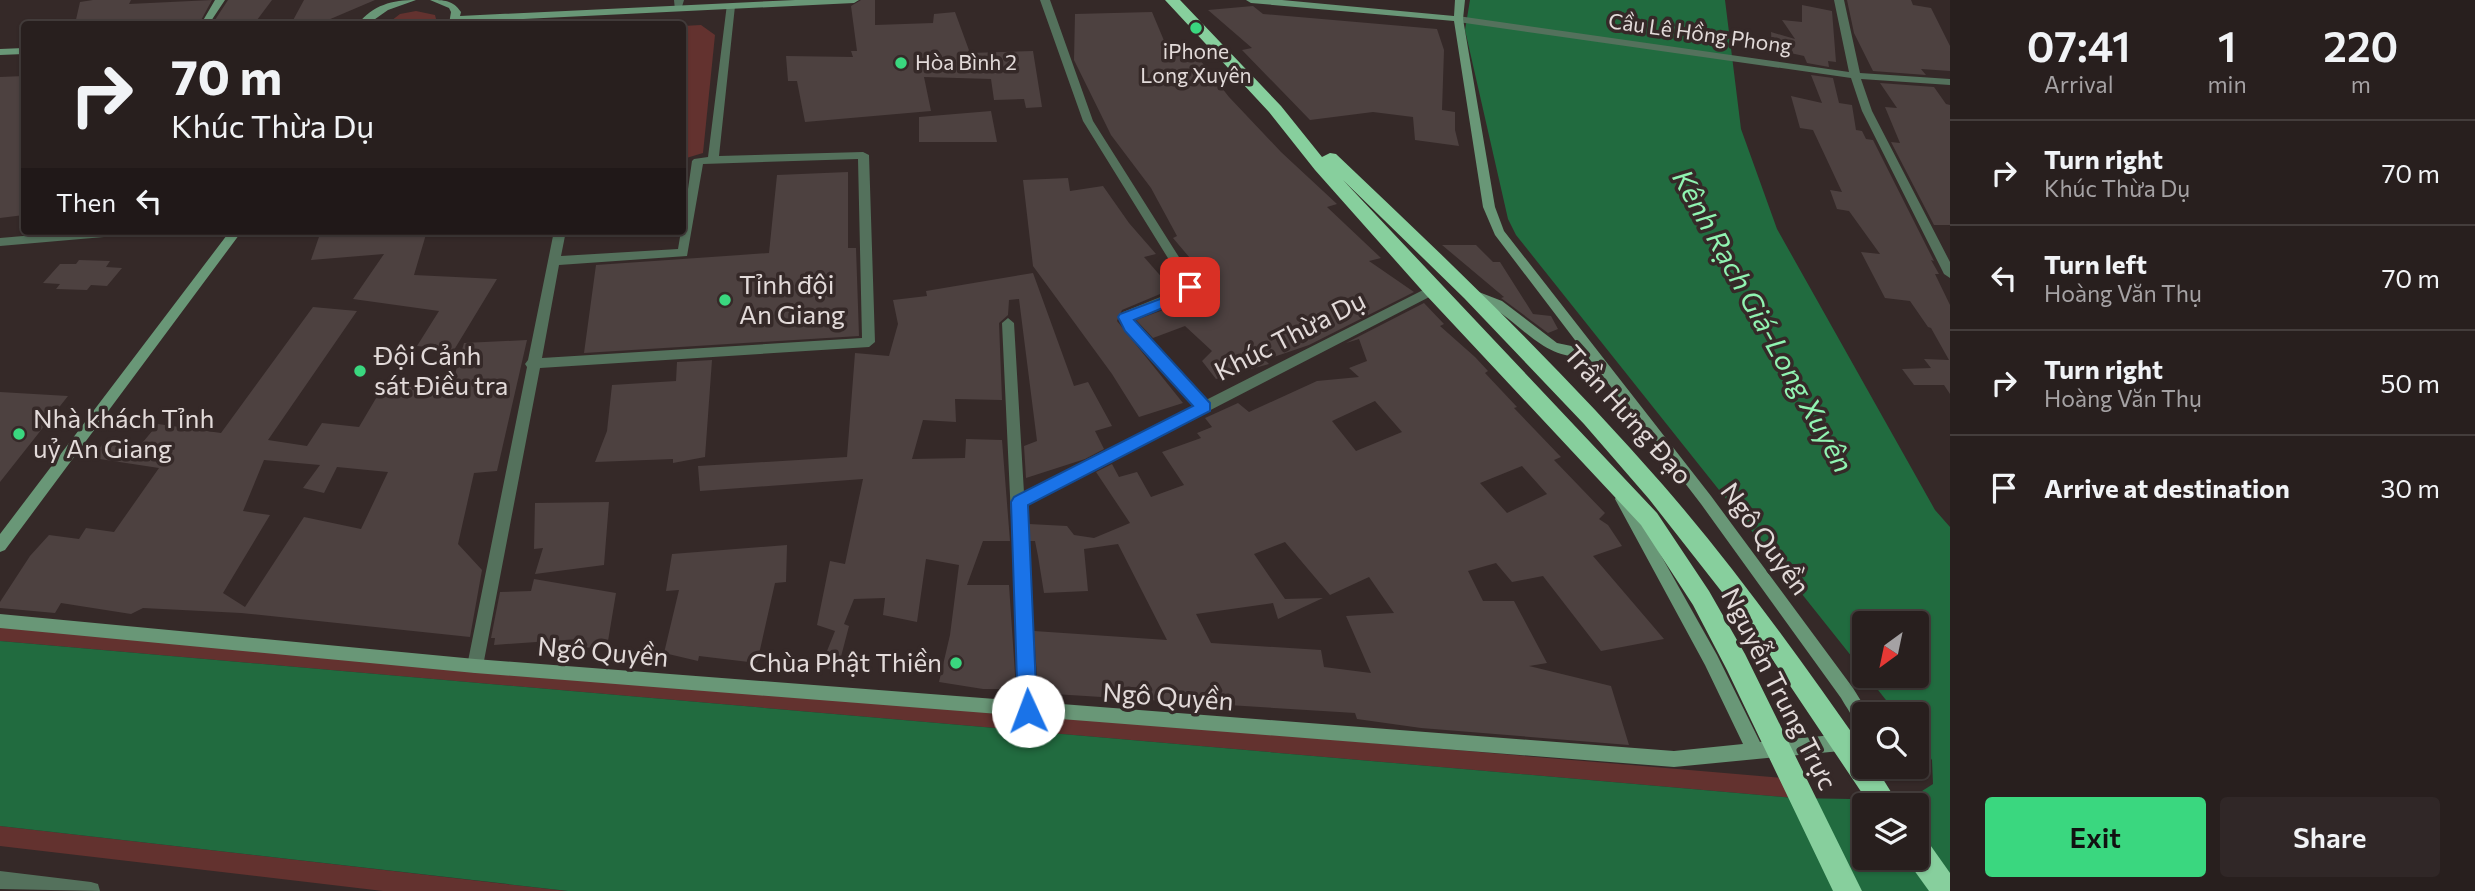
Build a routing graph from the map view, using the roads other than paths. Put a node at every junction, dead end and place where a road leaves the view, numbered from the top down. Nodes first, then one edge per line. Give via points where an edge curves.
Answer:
1 (220, 0) edge
2 (411, 0) edge
3 (435, 0) edge
4 (854, 0) edge
5 (1045, 0) edge
6 (1172, 0) edge
7 (1251, 0) edge
8 (1460, 0) edge
9 (1839, 0) edge
10 (784, 2) edge
11 (678, 4) edge
12 (730, 6) junction
13 (1464, 20) junction
14 (207, 21) edge
15 (367, 21) edge
16 (456, 21) edge
17 (468, 21) edge
18 (21, 51) edge
19 (0, 52) edge
20 (1855, 76) junction
21 (1950, 82) edge
22 (1275, 109) junction
23 (713, 160) junction
24 (81, 235) edge
25 (233, 235) edge
26 (559, 235) edge
27 (686, 235) edge
28 (686, 235) edge
29 (0, 242) edge
30 (554, 261) junction
31 (1950, 274) edge
32 (1433, 289) junction
33 (1471, 293) junction
34 (1008, 323) dead end
35 (1590, 352) junction
36 (532, 364) junction
37 (1204, 407) junction
38 (1605, 470) junction
39 (1019, 502) junction
40 (1649, 520) joint
41 (0, 546) edge
42 (0, 621) edge
43 (475, 666) junction
44 (1852, 702) edge
45 (1028, 711) junction
46 (1852, 742) edge
47 (1756, 752) junction
48 (1878, 793) edge
49 (1929, 867) edge
50 (0, 880) edge
51 (91, 891) edge
52 (1848, 891) edge
53 (1946, 891) edge

1 - 14 street
2 - 15 street via 386,6
3 - 16 street via 452,6
4 - 10 street
5 - 37 street via 1088,121 1190,284 1189,291 1127,315 1126,322
6 - 22 highway, Trần Hưng Đạo
7 - 13 street
8 - 13 street, Ngô Quyền
9 - 20 street
10 - 12 street
11 - 12 street
11 - 17 street
12 - 23 street
13 - 20 street, Cầu Lê Hồng Phong
13 - 35 street, Ngô Quyền via 1489,207 1499,233
18 - 19 street
20 - 21 street, Cầu Lê Hồng Phong
20 - 31 street via 1867,110
22 - 32 highway, Trần Hưng Đạo
22 - 33 highway, Trần Hưng Đạo
23 - 28 street via 698,161
23 - 36 street via 863,155 869,341
24 - 29 street
25 - 41 street
26 - 30 street
27 - 30 street via 683,253
30 - 36 street
32 - 37 street, Khúc Thừa Dụ
32 - 38 highway, Trần Hưng Đạo
33 - 35 street via 1497,304 1547,345 1577,355
33 - 48 highway, Trần Hưng Đạo via 1665,502 1766,630
34 - 39 street
35 - 44 street, Ngô Quyền via 1714,511
36 - 43 street
37 - 39 street, Khúc Thừa Dụ
38 - 40 highway, Trần Hưng Đạo
38 - 47 street
39 - 45 street
40 - 52 highway, Nguyễn Trung Trực via 1701,598 1736,662
42 - 43 street, Ngô Quyền
43 - 45 street, Ngô Quyền
45 - 47 street, Ngô Quyền via 1674,759
46 - 47 street, Ngô Quyền
49 - 53 highway
50 - 51 street

